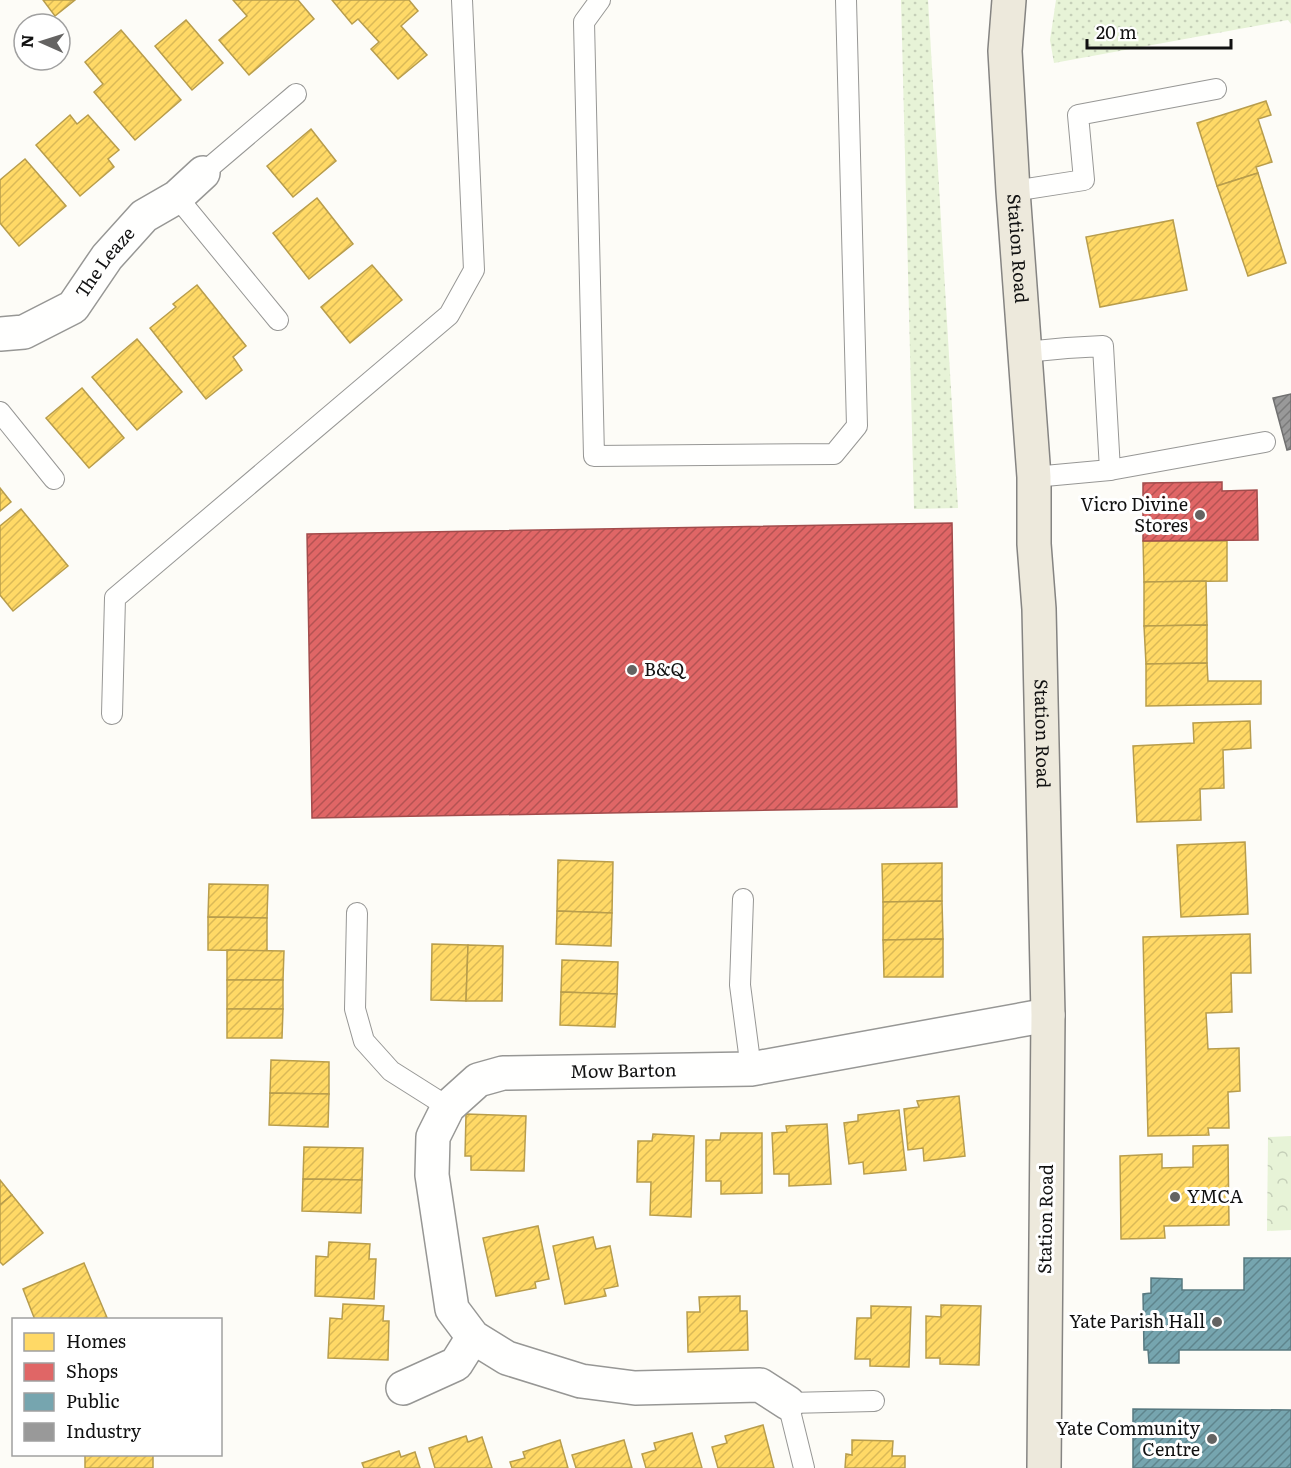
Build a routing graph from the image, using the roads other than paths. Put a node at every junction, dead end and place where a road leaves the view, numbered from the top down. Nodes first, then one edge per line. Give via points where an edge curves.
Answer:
1 (462, 0) edge
2 (600, 0) edge
3 (846, 0) edge
4 (1009, 0) edge
5 (1216, 89) dead end
6 (296, 94) dead end
7 (203, 173) joint
8 (1012, 191) junction
9 (177, 197) junction
10 (278, 320) dead end
11 (0, 334) edge
12 (1025, 352) junction
13 (0, 412) edge
14 (1264, 442) dead end
15 (1110, 470) junction
16 (1034, 477) junction
17 (54, 479) dead end
18 (112, 714) dead end
19 (743, 899) dead end
20 (357, 913) dead end
21 (1047, 1015) junction
22 (751, 1069) junction
23 (448, 1107) junction
24 (473, 1337) junction
25 (403, 1388) dead end
26 (874, 1401) dead end
27 (788, 1403) junction
28 (804, 1468) edge
29 (1044, 1468) edge

1 - 18 lane via 474,270 449,315 115,598
2 - 3 lane via 584,22 594,456 834,454 857,426
4 - 8 main road, Station Road via 1005,51
5 - 8 lane via 1078,115 1084,180
6 - 7 lane, The Leaze
7 - 9 street, The Leaze
8 - 12 main road, Station Road
9 - 10 lane
9 - 11 street, The Leaze via 144,216 107,257 73,307 24,332
12 - 15 lane via 1103,346
12 - 16 main road, Station Road
13 - 17 lane
14 - 15 lane
15 - 16 lane
16 - 21 main road, Station Road
19 - 22 lane via 740,985
20 - 23 lane via 355,1009 364,1041 391,1071
21 - 22 street, Mow Barton
21 - 29 main road, Station Road
22 - 23 street, Mow Barton via 503,1073 478,1080
23 - 24 street, Mow Barton via 433,1137 432,1175 452,1309
24 - 25 street via 456,1364
24 - 27 street, Mow Barton via 507,1358 581,1381 635,1388 760,1385
26 - 27 lane
27 - 28 lane

